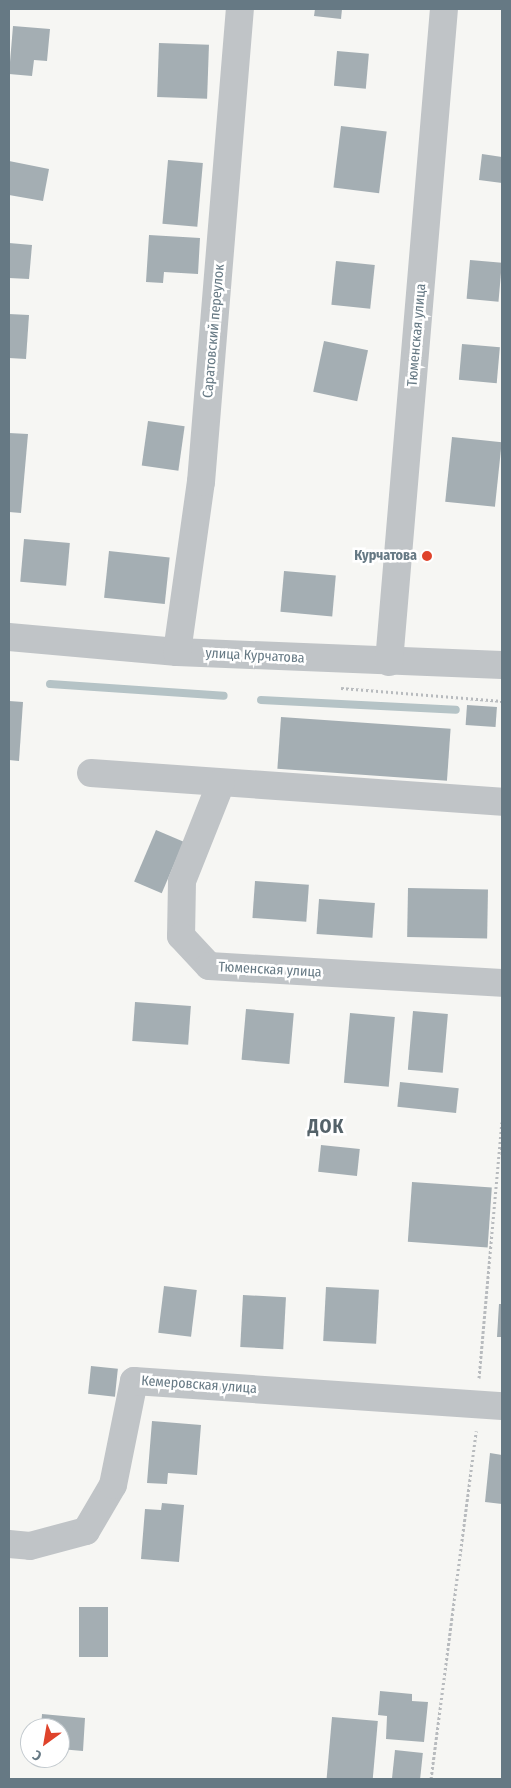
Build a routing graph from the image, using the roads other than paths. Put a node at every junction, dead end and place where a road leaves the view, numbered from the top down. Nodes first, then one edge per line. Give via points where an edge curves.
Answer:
1 (240, 9) edge
2 (444, 9) edge
3 (9, 637) edge
4 (177, 652) junction
5 (389, 662) junction
6 (502, 665) edge
7 (91, 773) dead end
8 (222, 783) junction
9 (502, 802) edge
10 (502, 983) edge
11 (490, 1405) edge
12 (9, 1544) edge

1 - 4 street, Саратовский переулок via 201,482
2 - 5 street, Тюменская улица
3 - 4 street, улица Курчатова
4 - 5 street, улица Курчатова
5 - 6 street, улица Курчатова
7 - 8 street
8 - 9 street
8 - 10 street, Тюменская улица via 182,881 181,936 209,966
11 - 12 street, Кемеровская улица via 134,1381 114,1485 86,1531 30,1546

